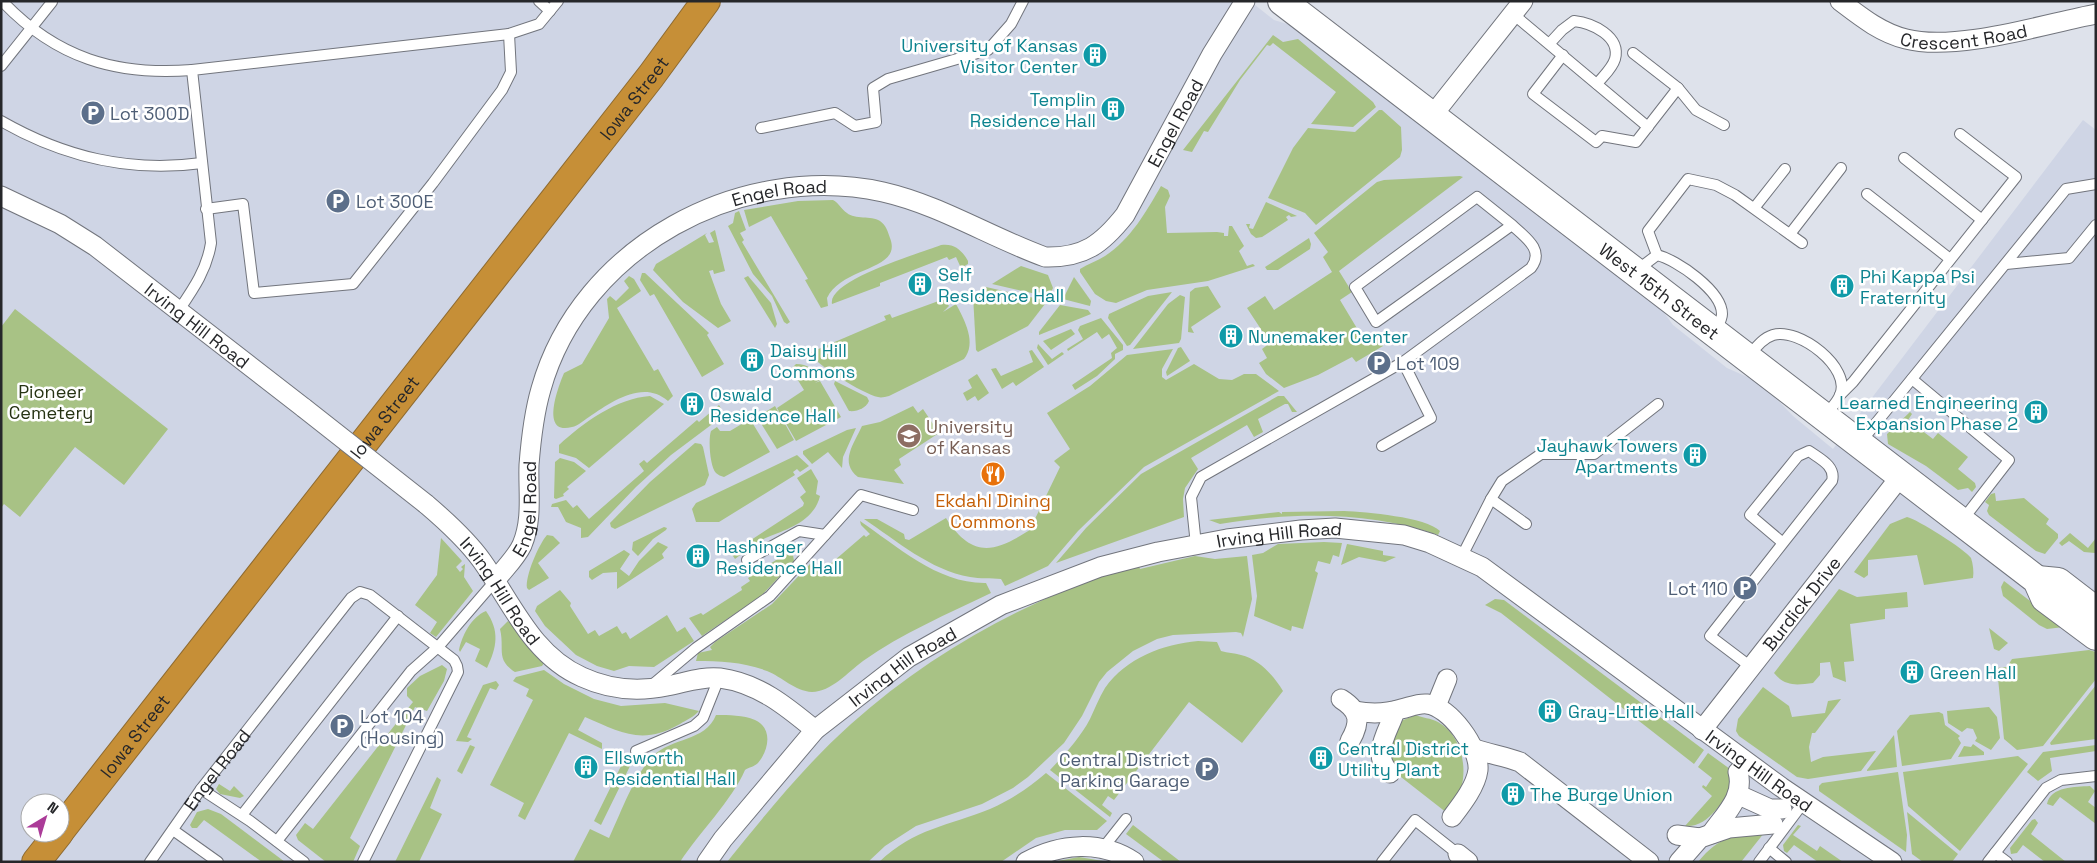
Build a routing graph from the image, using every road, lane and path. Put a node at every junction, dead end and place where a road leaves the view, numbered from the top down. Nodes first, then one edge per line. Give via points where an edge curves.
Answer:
1 (2, 1) edge
2 (539, 1) edge
3 (558, 1) edge
4 (706, 1) edge
5 (1023, 1) edge
6 (1244, 1) edge
7 (1282, 1) edge
8 (1840, 1) edge
9 (52, 2) edge
10 (1518, 8) edge
11 (550, 11) junction
12 (2096, 14) edge
13 (31, 28) junction
14 (509, 34) junction
15 (1550, 44) junction
16 (1633, 53) dead end
17 (1563, 55) junction
18 (1, 66) edge
19 (192, 70) junction
20 (1597, 84) junction
21 (1678, 88) junction
22 (1432, 116) junction
23 (1, 121) edge
24 (1724, 125) dead end
25 (1648, 127) junction
26 (761, 128) dead end
27 (1960, 134) dead end
28 (1904, 158) dead end
29 (202, 163) junction
30 (1841, 168) dead end
31 (1785, 169) dead end
32 (2096, 184) edge
33 (1867, 194) dead end
34 (1, 196) edge
35 (1755, 207) junction
36 (206, 208) junction
37 (1982, 220) junction
38 (2096, 225) edge
39 (1512, 226) junction
40 (1790, 234) junction
41 (1802, 243) dead end
42 (1657, 256) junction
43 (1950, 259) junction
44 (2006, 264) junction
45 (1635, 272) junction
46 (179, 310) junction
47 (1714, 333) junction
48 (1747, 359) junction
49 (1403, 362) junction
50 (1912, 379) junction
51 (1840, 395) junction
52 (1658, 404) dead end
53 (1823, 418) junction
54 (1859, 445) junction
55 (1382, 446) dead end
56 (1900, 476) junction
57 (1491, 499) junction
58 (913, 510) dead end
59 (1960, 522) junction
60 (1526, 524) dead end
61 (825, 535) junction
62 (1783, 543) junction
63 (1196, 545) junction
64 (1462, 556) junction
65 (747, 560) dead end
66 (2037, 580) junction
67 (495, 581) junction
68 (2096, 611) edge
69 (398, 616) junction
70 (2096, 636) edge
71 (438, 646) junction
72 (1751, 667) junction
73 (719, 678) junction
74 (1447, 679) dead end
75 (648, 690) junction
76 (1436, 706) junction
77 (1394, 711) junction
78 (1351, 719) dead end
79 (814, 730) junction
80 (1702, 730) junction
81 (636, 751) dead end
82 (1485, 760) junction
83 (1738, 772) dead end
84 (1390, 773) dead end
85 (2096, 776) edge
86 (201, 789) junction
87 (1739, 795) junction
88 (1804, 802) junction
89 (242, 815) junction
90 (1452, 817) dead end
91 (70, 818) edge
92 (1126, 819) dead end
93 (173, 830) junction
94 (1677, 835) dead end
95 (1705, 836) junction
96 (277, 841) junction
97 (51, 843) edge
98 (1103, 848) junction
99 (1769, 848) junction
100 (1995, 853) junction
101 (1463, 858) edge
102 (36, 862) edge
103 (150, 862) edge
104 (218, 862) edge
105 (304, 862) edge
106 (363, 862) edge
107 (708, 862) edge
108 (1026, 862) edge
109 (1134, 862) edge
110 (1382, 862) edge
111 (1649, 862) edge
112 (1679, 862) edge
113 (1759, 862) edge
114 (1786, 862) edge
115 (1892, 862) edge
116 (1988, 862) edge
117 (2007, 862) edge

1 - 13 lane
2 - 11 lane
3 - 11 lane
4 - 91 highway, Iowa Street via 651,76
5 - 26 lane via 1011,24 988,50 888,79 873,88 876,122 855,126 835,113
6 - 67 street, Engel Road via 1126,215 1089,250 1064,258 1045,257 909,199 857,187 833,186 779,188 744,195 694,214 638,248 616,267 583,307 548,367 533,430 529,467 530,509 526,530 520,548
7 - 22 street, West 15th Street
8 - 12 street, Crescent Road via 1883,31 1935,44 1967,41
9 - 13 lane
10 - 15 lane
10 - 22 street
11 - 14 lane via 539,24
13 - 18 lane
13 - 19 lane via 60,47 118,69 158,73
14 - 19 lane
14 - 36 lane via 511,72 502,90 353,284 254,293 243,204
15 - 17 lane
15 - 20 lane via 1574,21 1593,25 1610,38 1615,57
16 - 21 lane
17 - 20 lane
17 - 25 lane via 1533,94 1596,142 1602,136 1636,142
19 - 29 lane
20 - 25 lane
21 - 24 lane via 1696,110
21 - 25 lane
22 - 45 street, West 15th Street
23 - 29 lane via 34,140 103,161 139,166
27 - 37 lane via 2016,177
28 - 37 lane
29 - 36 lane
30 - 40 lane
31 - 35 lane
32 - 44 lane via 2066,189
33 - 43 lane
34 - 46 street, Irving Hill Road via 60,224 95,246
35 - 40 lane
35 - 42 lane via 1716,185 1688,179 1648,231
36 - 46 lane via 211,242 208,259
37 - 43 lane
38 - 44 lane via 2069,258
39 - 39 lane via 1376,322 1354,288 1477,197
39 - 49 lane via 1534,248 1536,261 1531,268
40 - 41 lane
42 - 45 lane
42 - 47 lane via 1667,258 1711,290 1720,304 1722,316
43 - 51 lane via 1854,382
44 - 50 lane
45 - 47 street, West 15th Street
46 - 67 street, Irving Hill Road, bridge via 426,504 481,560
47 - 48 street, West 15th Street
48 - 51 lane via 1760,342 1771,336 1786,333 1800,337 1836,370 1841,382
48 - 53 street, West 15th Street
49 - 55 lane via 1431,418
49 - 63 lane via 1202,476 1191,497
50 - 54 lane
50 - 59 lane via 2008,460
51 - 53 lane
52 - 57 lane via 1594,454 1542,454 1502,481
53 - 54 street, West 15th Street
54 - 56 street, West 15th Street
56 - 59 street, West 15th Street
56 - 72 street, Burdick Drive
57 - 60 lane
57 - 64 lane
58 - 61 lane via 861,495
59 - 66 street, West 15th Street
61 - 65 lane via 799,531
61 - 75 lane via 770,596 696,648
62 - 62 lane via 1832,481 1830,467 1809,452 1798,456 1750,514
62 - 72 lane via 1710,636
63 - 64 street, Irving Hill Road via 1335,528 1404,535
63 - 79 street, Irving Hill Road via 1100,567 1001,605 909,657
64 - 80 street, Irving Hill Road via 1500,579
66 - 68 street, West 15th Street via 2058,582
66 - 70 street, West 15th Street via 2045,598
67 - 71 lane, Engel Road
67 - 75 street, Irving Hill Road via 534,640 559,664 605,686
69 - 71 lane, Engel Road
69 - 86 lane, Engel Road via 370,595 360,592 351,598
69 - 89 lane
71 - 96 lane via 411,671
71 - 106 lane, Engel Road via 454,660 458,672
72 - 80 street, Burdick Drive
73 - 75 street, Irving Hill Road via 692,680
73 - 79 street, Irving Hill Road via 756,687 786,706
73 - 81 lane via 703,718 694,726
74 - 76 street
76 - 77 street via 1425,703
76 - 82 street via 1455,720
77 - 78 street
77 - 84 street via 1381,747 1383,763
79 - 107 street via 740,818
80 - 88 street, Irving Hill Road
82 - 90 street
82 - 111 street via 1502,756 1520,762 1569,791
83 - 87 street via 1741,781
85 - 100 lane via 2061,780 2046,788
86 - 89 lane
86 - 93 lane, Engel Road
87 - 95 street
87 - 95 street via 1778,816
88 - 99 lane
88 - 115 street, Irving Hill Road
89 - 96 lane
92 - 98 lane
93 - 103 lane, Engel Road
93 - 104 lane
94 - 95 street
95 - 112 street
96 - 105 lane
97 - 102 highway, Iowa Street
98 - 108 street via 1071,846 1043,852
98 - 109 street
99 - 113 lane
99 - 114 lane
100 - 116 lane
100 - 117 lane
101 - 110 lane via 1415,820

